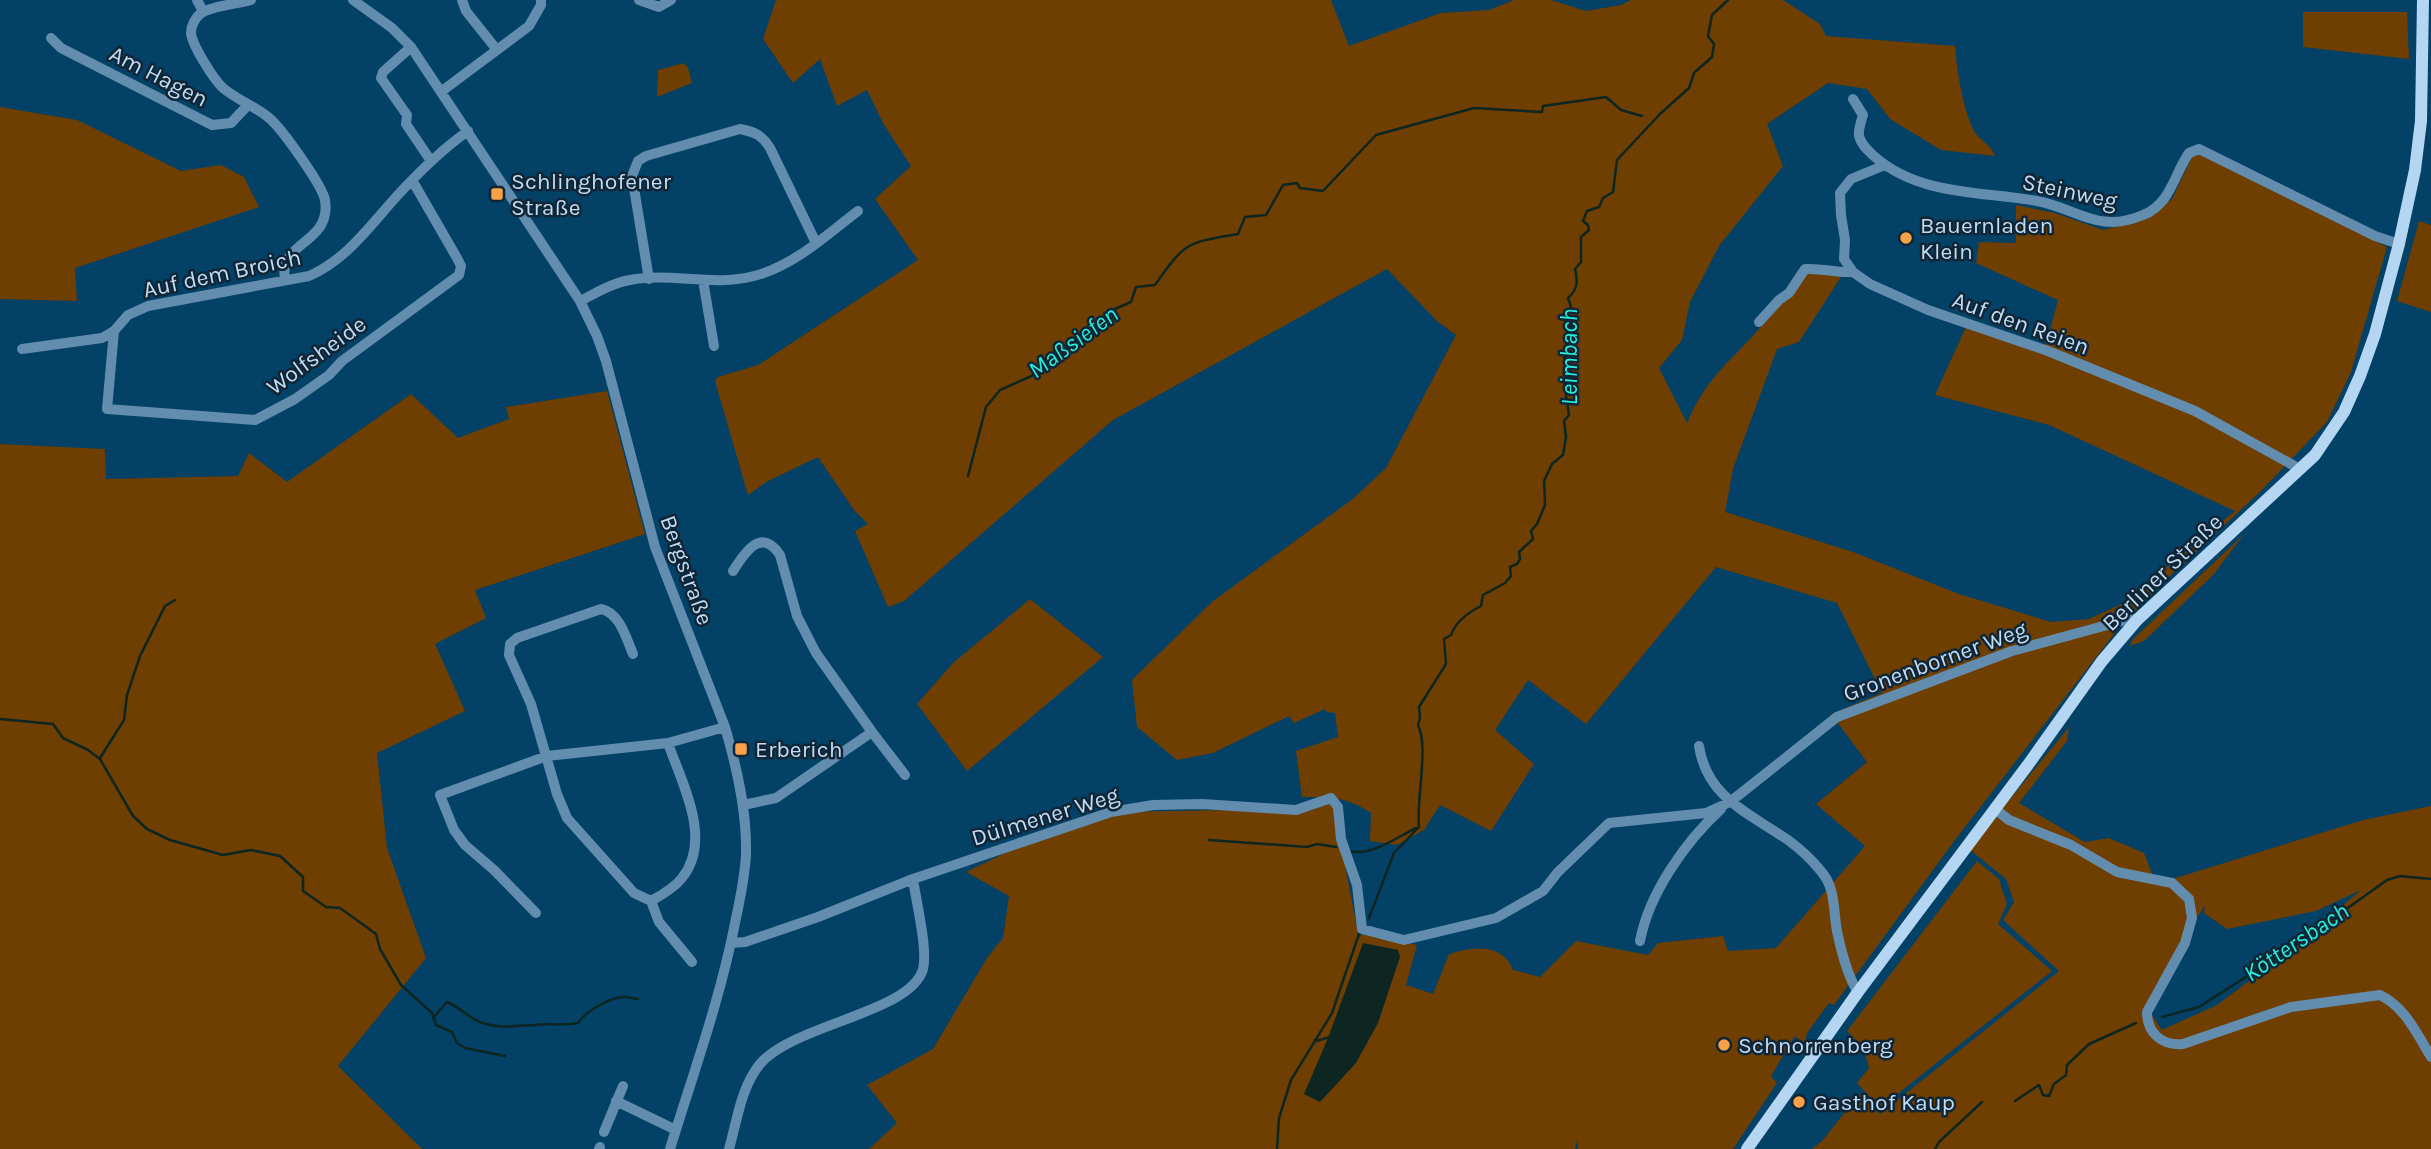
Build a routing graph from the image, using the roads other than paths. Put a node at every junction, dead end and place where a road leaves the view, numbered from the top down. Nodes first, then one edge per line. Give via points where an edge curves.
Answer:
1 (197, 0) edge
2 (251, 0) edge
3 (354, 0) edge
4 (462, 0) edge
5 (541, 0) edge
6 (639, 0) edge
7 (671, 0) edge
8 (2423, 0) edge
9 (203, 11) junction
10 (51, 38) dead end
11 (411, 47) junction
12 (497, 50) junction
13 (442, 91) junction
14 (1853, 99) dead end
15 (248, 104) junction
16 (468, 131) junction
17 (431, 161) junction
18 (1885, 165) junction
19 (412, 180) junction
20 (859, 211) dead end
21 (816, 243) junction
22 (2399, 244) junction
23 (1853, 272) junction
24 (285, 279) junction
25 (649, 279) junction
26 (703, 280) junction
27 (580, 301) junction
28 (1759, 322) dead end
29 (114, 331) junction
30 (714, 346) dead end
31 (22, 349) dead end
32 (2300, 469) junction
33 (733, 570) dead end
34 (2137, 620) junction
35 (633, 654) dead end
36 (725, 727) junction
37 (872, 733) junction
38 (668, 743) junction
39 (1699, 746) dead end
40 (547, 756) junction
41 (905, 775) dead end
42 (1730, 802) junction
43 (743, 805) junction
44 (1995, 809) junction
45 (913, 878) junction
46 (651, 901) junction
47 (536, 913) dead end
48 (1362, 926) joint
49 (1640, 941) dead end
50 (731, 943) junction
51 (692, 962) dead end
52 (1858, 992) junction
53 (2431, 1057) edge
54 (622, 1086) dead end
55 (616, 1101) junction
56 (676, 1130) junction
57 (604, 1132) dead end
58 (670, 1149) edge
59 (729, 1149) edge
60 (1747, 1149) edge

1 - 9 street
2 - 9 street
3 - 11 street, Bergstraße
4 - 12 street via 466,12
5 - 12 street via 529,26
6 - 7 street via 659,7
8 - 22 main road, Berliner Straße via 2421,121
9 - 15 street via 194,19 191,32 204,62 221,87
10 - 15 street, Am Hagen via 61,48 212,125 231,123
11 - 13 street, Bergstraße
11 - 17 street via 381,78
12 - 13 street
13 - 16 street, Bergstraße
14 - 18 street, Steinweg via 1863,115 1860,139
15 - 24 street via 270,118 317,181 325,201 322,226 288,255
16 - 17 street, Auf dem Broich
16 - 27 street, Bergstraße
17 - 19 street, Auf dem Broich
18 - 22 street, Steinweg via 1913,181 2053,204 2109,224 2158,206 2170,192 2185,158 2194,149 2206,150
18 - 23 street via 1851,179 1840,194 1844,259
19 - 24 street, Auf dem Broich via 336,262 309,275
19 - 29 street, Wolfsheide via 457,258 460,275 329,375 255,420 107,409
20 - 21 street
21 - 25 street via 763,137 740,129 646,156 633,168
21 - 26 street via 781,266 754,276
22 - 32 main road, Berliner Straße via 2360,376 2327,439
23 - 28 street via 1805,270
23 - 32 street, Auf den Reien via 1928,310 2048,351 2195,411
24 - 29 street, Auf dem Broich via 148,306 123,318
25 - 26 street
25 - 27 street via 630,279
26 - 30 street
27 - 36 street, Bergstraße via 606,361 655,547
29 - 31 street, Auf dem Broich via 102,338
32 - 34 main road, Berliner Straße
33 - 37 street via 753,545 770,544 776,549 797,616 816,653
34 - 42 street, Gronenborner Weg via 2012,651 1837,717
34 - 44 main road, Berliner Straße via 2095,670
35 - 40 street via 618,621 601,609 529,632 510,644 509,655
36 - 38 street
36 - 43 street, Bergstraße
37 - 41 street
37 - 43 street via 776,799
38 - 40 street
38 - 46 street via 692,811 693,854 681,879
39 - 42 street via 1711,781
40 - 46 street via 567,818 634,893
40 - 47 street via 440,795 465,845
42 - 48 street, Gronenborner Weg via 1706,813 1609,823 1542,891 1496,918 1404,940
42 - 49 street, Gronenborner Weg via 1700,828 1674,864 1644,919
42 - 52 street via 1791,842 1822,872 1833,895 1837,931
43 - 50 street, Bergstraße via 745,864
44 - 52 main road, Berliner Straße
44 - 53 street via 2008,820 2071,845 2117,872 2172,883 2189,899 2192,918 2185,943 2147,1012 2151,1030 2162,1041 2183,1044 2291,1007 2379,995 2404,1015
45 - 48 street, Dülmener Weg via 1111,811 1202,804 1296,810 1331,798 1338,807
45 - 50 street, Dülmener Weg via 818,918
45 - 59 street via 924,958 918,979 900,997 789,1042 766,1058 746,1090
46 - 51 street via 659,922
50 - 56 street, Bergstraße
52 - 60 main road, Berliner Straße
54 - 55 street
55 - 56 street
55 - 57 street
56 - 58 street, Bergstraße

